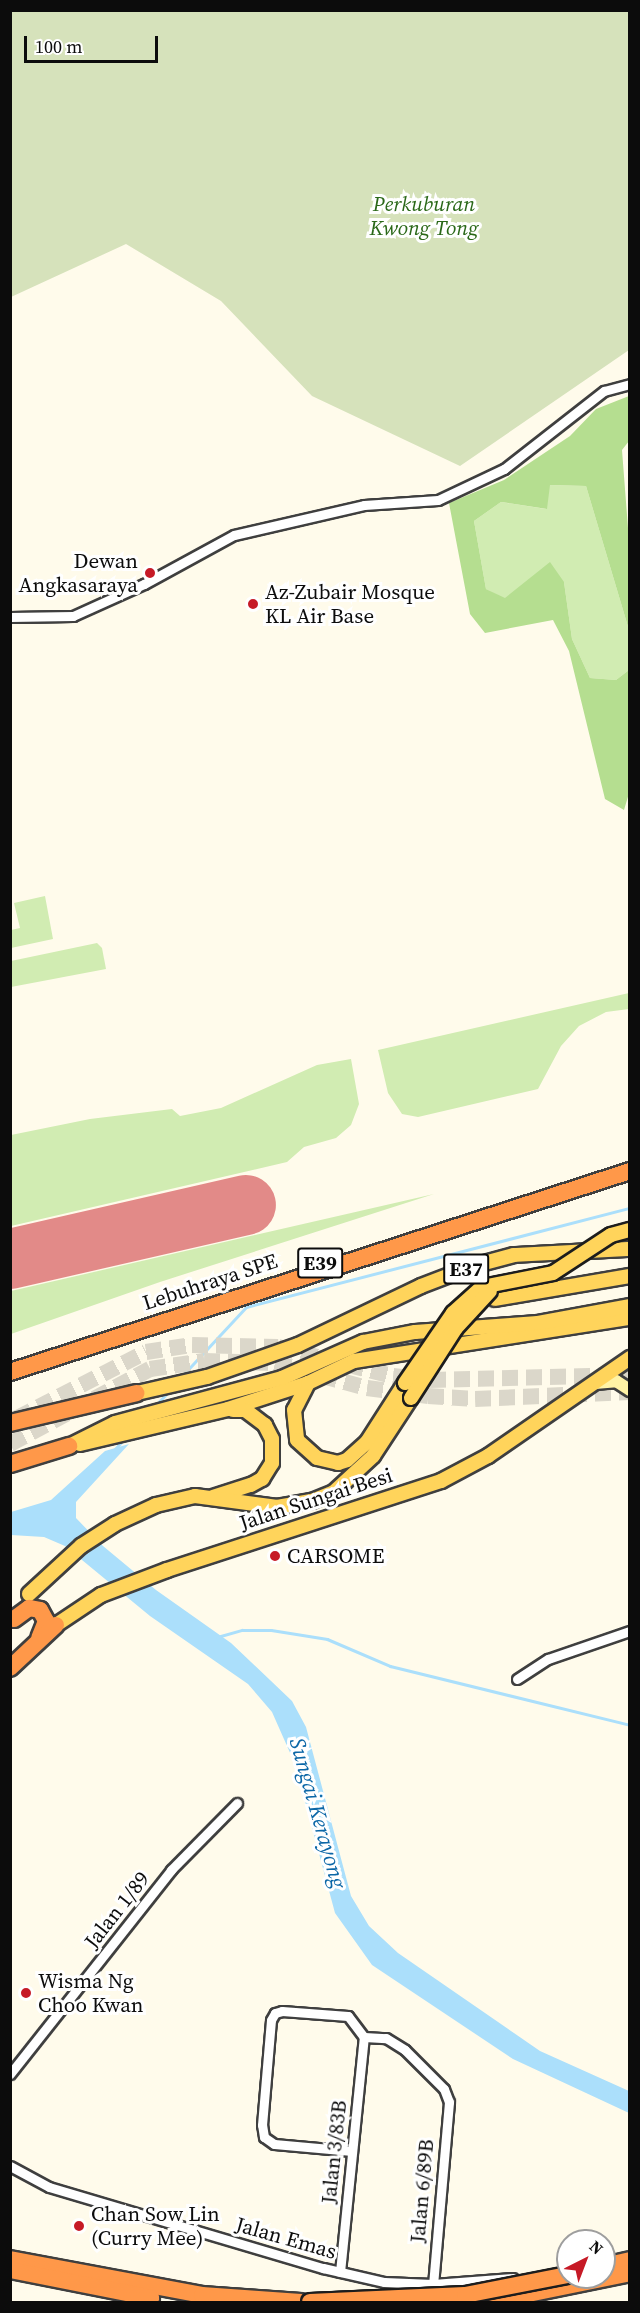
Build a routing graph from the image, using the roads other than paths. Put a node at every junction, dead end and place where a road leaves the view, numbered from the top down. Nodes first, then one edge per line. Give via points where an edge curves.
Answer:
1 (630, 384) edge
2 (10, 617) edge
3 (630, 1164) edge
4 (630, 1171) edge
5 (630, 1230) edge
6 (630, 1249) edge
7 (630, 1276) edge
8 (508, 1283) junction
9 (630, 1306) edge
10 (630, 1318) edge
11 (447, 1345) junction
12 (630, 1358) edge
13 (10, 1364) edge
14 (10, 1372) edge
15 (308, 1383) junction
16 (593, 1383) junction
17 (630, 1390) edge
18 (137, 1394) joint
19 (228, 1409) junction
20 (10, 1423) edge
21 (69, 1446) junction
22 (10, 1464) edge
23 (213, 1497) junction
24 (29, 1594) joint
25 (12, 1622) edge
26 (56, 1625) joint
27 (630, 1631) edge
28 (39, 1639) junction
29 (10, 1668) edge
30 (516, 1679) dead end
31 (237, 1803) dead end
32 (364, 2037) junction
33 (10, 2074) edge
34 (352, 2151) junction
35 (10, 2166) edge
36 (10, 2259) edge
37 (556, 2269) edge
38 (10, 2270) edge
39 (340, 2272) junction
40 (630, 2275) edge
41 (556, 2277) edge
42 (384, 2282) junction
43 (433, 2284) junction
44 (181, 2302) edge
45 (301, 2302) edge
46 (310, 2302) edge
47 (426, 2302) edge
48 (489, 2302) edge
49 (519, 2302) edge

1 - 2 street via 604,391 504,469 438,500 364,505 234,534 144,584 73,616
3 - 13 highway, Lebuhraya SPE / E39
4 - 14 highway, Lebuhraya SPE / E39
5 - 8 main road, bridge via 611,1235 553,1273
6 - 18 main road, E37 via 514,1256 473,1266 421,1286 298,1345 207,1377
7 - 11 main road, bridge via 495,1299 477,1311
8 - 11 main road, bridge via 482,1297
8 - 15 main road, bridge via 482,1287 453,1313 367,1442 347,1461 317,1458 297,1440 294,1410
9 - 21 main road via 538,1323 415,1332 363,1342 273,1381 114,1423
10 - 15 main road via 354,1361
11 - 23 main road, bridge via 373,1456 334,1492 277,1508
12 - 16 main road, Jalan Sungai Besi
15 - 19 main road
16 - 17 street via 616,1381
16 - 26 main road, Jalan Sungai Besi via 488,1456 441,1481 167,1570 101,1595
18 - 20 highway, E37
19 - 21 main road
19 - 23 main road via 246,1410 265,1425 272,1439 272,1463 262,1479
21 - 22 highway
23 - 24 main road, Jalan Sungai Besi via 176,1499 115,1524 60,1563
24 - 25 highway, Jalan Sungai Besi
25 - 28 highway via 28,1608 40,1610 46,1621
26 - 28 highway, Jalan Sungai Besi
27 - 30 street via 548,1659
28 - 29 highway, Jalan Sungai Besi
31 - 33 street, Jalan 1/89 via 171,1870
32 - 34 street, Jalan 3/83B
32 - 34 street via 348,2016 282,2011 271,2020 264,2137 274,2144
32 - 43 street, Jalan 6/89B via 386,2038 405,2050 433,2077 449,2102
34 - 39 street, Jalan 3/83B
35 - 39 street, Jalan Emas via 49,2187
36 - 45 highway via 202,2295
37 - 43 street, Jalan Emas via 513,2278
38 - 44 highway
39 - 42 street, Jalan Emas
40 - 48 highway
40 - 49 street
41 - 46 highway, bridge via 465,2295
42 - 43 street, Jalan Emas
42 - 47 street, Jalan Emas

